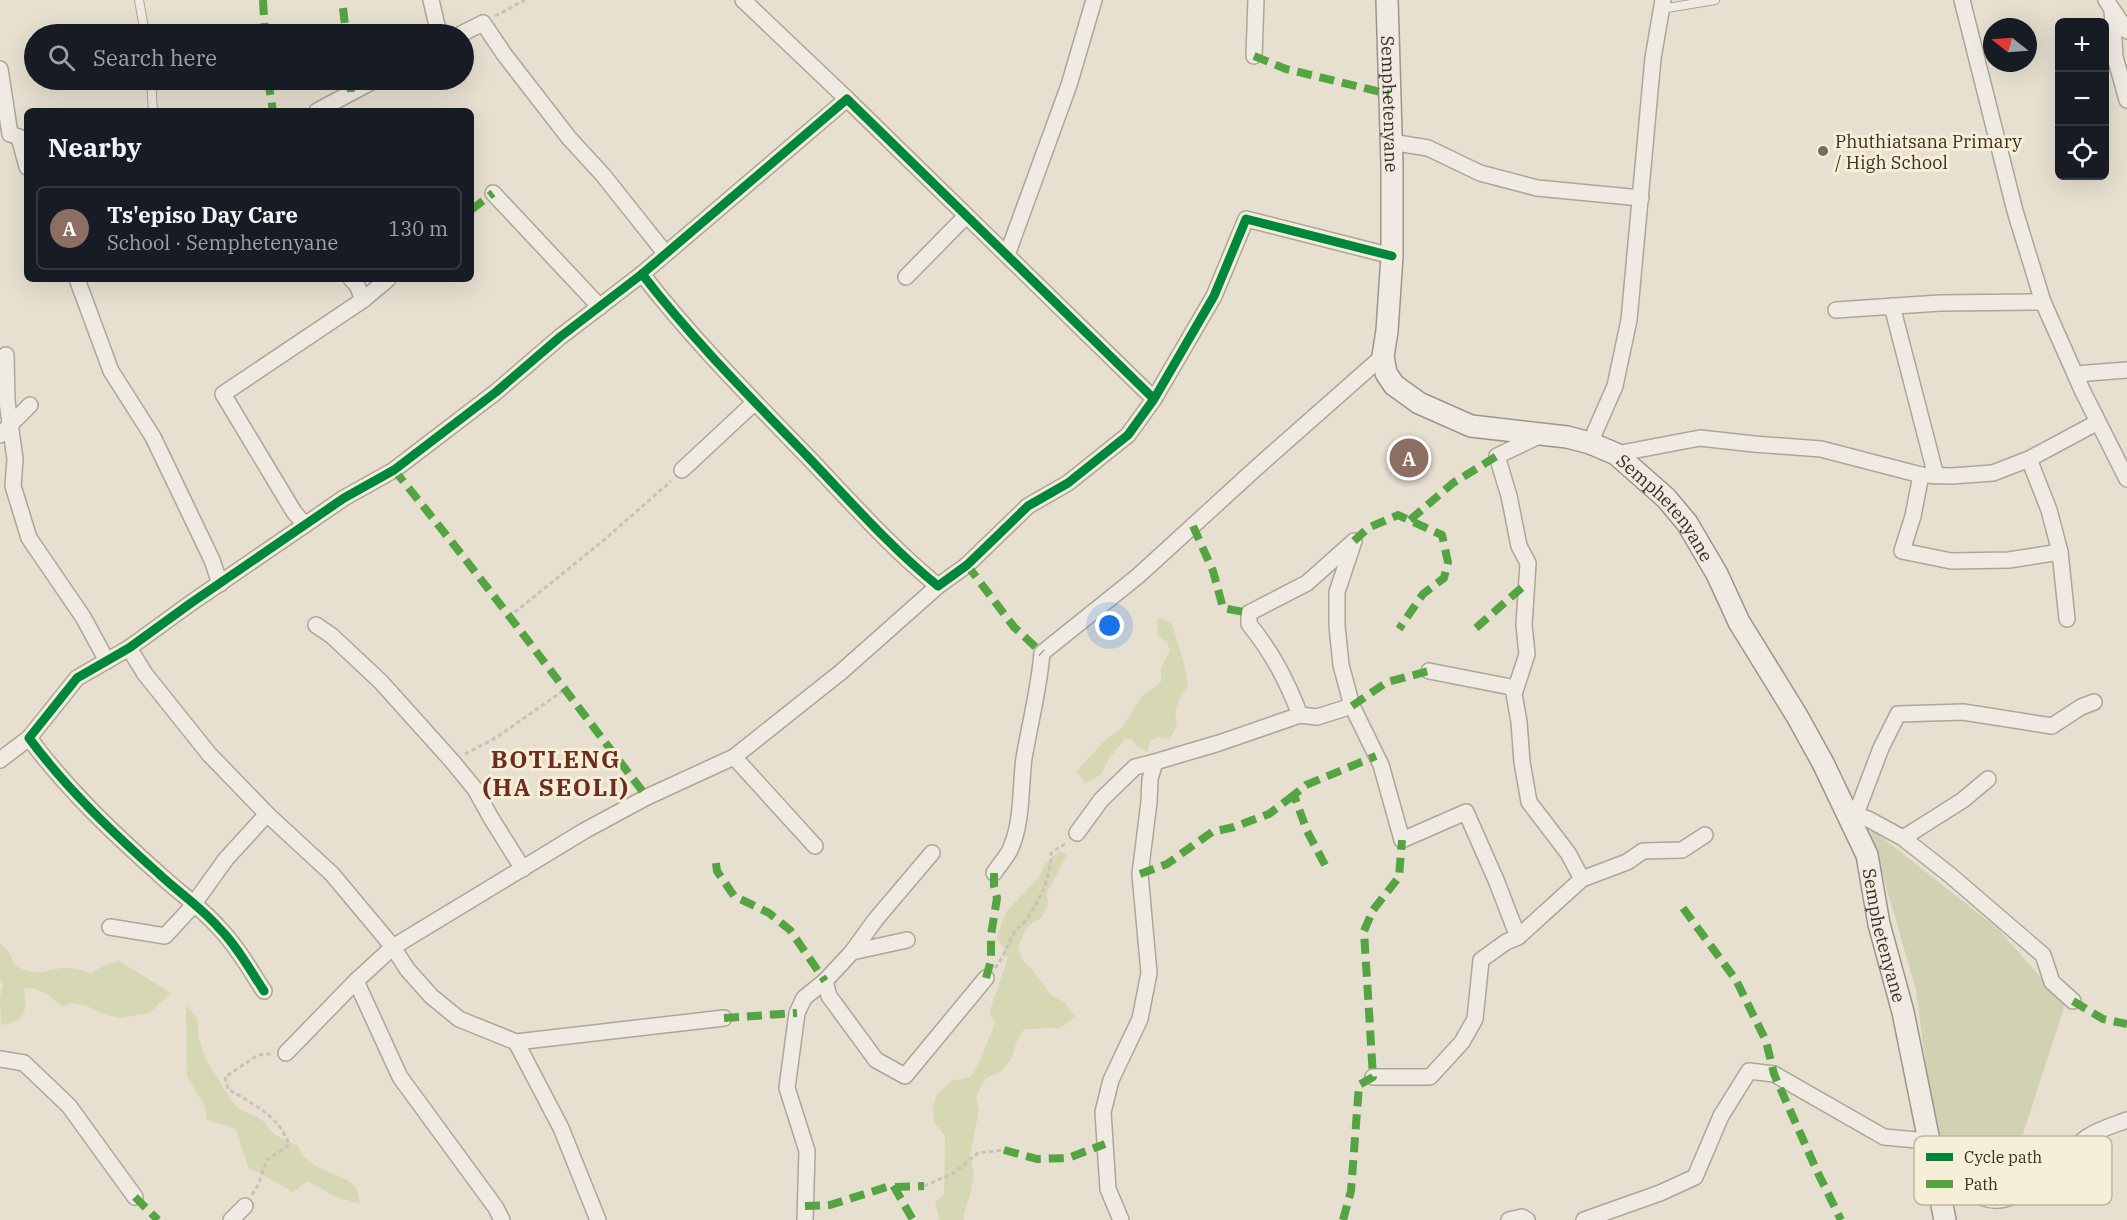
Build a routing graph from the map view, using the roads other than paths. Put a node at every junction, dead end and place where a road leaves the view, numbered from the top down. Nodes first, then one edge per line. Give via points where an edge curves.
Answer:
1 (139, 0) edge
2 (431, 0) edge
3 (743, 0) edge
4 (1094, 0) edge
5 (1256, 0) edge
6 (1387, 0) edge
7 (1715, 0) edge
8 (1962, 0) edge
9 (1662, 5) edge
10 (2109, 5) edge
11 (143, 24) edge
12 (437, 24) edge
13 (474, 27) edge
14 (2127, 31) edge
15 (1254, 56) dead end
16 (0, 69) edge
17 (152, 90) edge
18 (356, 90) edge
19 (847, 99) junction
20 (2127, 100) edge
21 (153, 108) edge
22 (323, 108) edge
23 (1391, 142) junction
24 (24, 155) edge
25 (493, 193) dead end
26 (1641, 198) junction
27 (966, 216) junction
28 (665, 253) junction
29 (1007, 255) junction
30 (1392, 256) junction
31 (642, 274) junction
32 (906, 277) dead end
33 (78, 282) edge
34 (354, 282) edge
35 (384, 282) edge
36 (363, 300) junction
37 (2043, 302) junction
38 (1892, 306) junction
39 (600, 307) junction
40 (1836, 310) dead end
41 (6, 355) dead end
42 (1383, 356) junction
43 (2127, 370) edge
44 (2075, 374) junction
45 (1154, 399) junction
46 (755, 402) junction
47 (30, 405) dead end
48 (2098, 422) junction
49 (5, 430) edge
50 (1541, 435) junction
51 (1590, 443) junction
52 (1616, 454) junction
53 (2029, 459) junction
54 (682, 470) road end
55 (1929, 475) junction
56 (2127, 478) edge
57 (305, 525) junction
58 (2060, 552) junction
59 (220, 584) junction
60 (938, 586) junction
61 (2067, 620) dead end
62 (316, 626) dead end
63 (129, 648) junction
64 (107, 661) junction
65 (1429, 671) dead end
66 (1516, 688) junction
67 (2094, 702) dead end
68 (1352, 706) junction
69 (1300, 715) junction
70 (29, 738) junction
71 (734, 757) junction
72 (0, 760) edge
73 (1155, 762) junction
74 (1988, 779) dead end
75 (1851, 813) junction
76 (267, 814) junction
77 (1077, 833) road end
78 (1705, 835) dead end
79 (1903, 838) junction
80 (815, 846) dead end
81 (932, 853) dead end
82 (522, 868) junction
83 (994, 873) dead end
84 (1582, 879) junction
85 (195, 903) junction
86 (110, 927) dead end
87 (1518, 937) junction
88 (907, 940) dead end
89 (393, 947) junction
90 (852, 952) junction
91 (986, 978) road end
92 (356, 981) junction
93 (825, 981) junction
94 (264, 991) dead end
95 (2073, 1001) dead end
96 (724, 1018) dead end
97 (516, 1042) junction
98 (286, 1053) road end
99 (0, 1059) edge
100 (1373, 1077) dead end
101 (2127, 1120) edge
102 (1927, 1136) edge
103 (2088, 1136) edge
104 (1914, 1140) edge
105 (135, 1197) dead end
106 (1942, 1205) edge
107 (245, 1206) road end
108 (231, 1220) edge
109 (502, 1220) edge
110 (598, 1220) edge
111 (805, 1220) edge
112 (1121, 1220) edge
113 (1509, 1220) edge
114 (1527, 1220) edge
115 (1584, 1220) edge
116 (1945, 1220) edge

1 - 11 lane
2 - 12 street
3 - 19 street
4 - 29 street via 1069,85
5 - 15 street
6 - 23 main road, Semphetenyane
7 - 9 lane
8 - 37 street via 2014,211
9 - 26 street via 1653,58
10 - 14 street
10 - 20 street via 2115,57
13 - 28 street via 483,22 569,138
16 - 24 street via 10,134 19,137
17 - 21 lane
18 - 22 street
19 - 27 street
19 - 28 street
23 - 26 street via 1428,148 1480,173 1537,188
23 - 30 main road, Semphetenyane
25 - 39 street
26 - 51 street via 1629,320 1615,386
27 - 29 street
27 - 32 street
28 - 31 street
29 - 45 street
30 - 42 main road, Semphetenyane
30 - 45 street via 1246,219 1214,296
31 - 39 street
31 - 46 street
33 - 59 street via 111,371 153,437
34 - 36 street
35 - 36 street
36 - 57 street via 223,394
37 - 38 street
37 - 44 street
38 - 40 street
38 - 55 street
39 - 57 street via 394,470
41 - 49 street
42 - 50 main road, Semphetenyane via 1386,373 1394,385 1433,411 1471,426
42 - 83 street via 1138,576 1042,653 1017,828 1009,851
43 - 44 street
44 - 48 street
45 - 60 street via 1128,435 1068,483 1028,506 967,565
46 - 54 street
46 - 60 street via 909,563
47 - 49 street
48 - 53 street
48 - 56 street
49 - 64 street via 15,459 13,486 30,538 83,617
50 - 51 main road, Semphetenyane
50 - 66 street via 1497,456 1519,546 1528,563 1524,625 1527,654
51 - 52 main road, Semphetenyane
52 - 55 street via 1700,438 1821,449
52 - 75 main road, Semphetenyane via 1666,498 1687,523 1739,622
53 - 55 street via 1993,473
53 - 58 street
55 - 58 street via 1902,551 1951,561 2009,560
57 - 59 street
58 - 61 street
59 - 63 street
60 - 71 street via 841,672
62 - 82 street via 381,682 453,761 475,789
63 - 64 street
63 - 76 street via 209,754
64 - 70 street via 77,678
65 - 66 street
66 - 84 street via 1528,802 1568,853
67 - 75 street via 2052,726 1963,712 1898,714
68 - 69 street via 1317,717
68 - 69 street via 1336,626 1337,592 1354,541 1307,583 1249,613 1249,624 1269,649
68 - 87 street via 1381,765 1402,840 1466,812
69 - 73 street
70 - 72 street
70 - 85 street via 85,804
71 - 80 street
71 - 82 street via 647,797
73 - 77 street via 1135,767 1101,800
73 - 112 street via 1140,874 1149,973 1140,1019 1111,1080 1103,1112 1108,1189
74 - 79 street
75 - 79 street
75 - 102 main road, Semphetenyane via 1867,855
76 - 85 street via 226,859
76 - 89 street via 332,874
78 - 84 street via 1682,850 1643,851 1627,862
79 - 95 street via 2043,955 2052,982
81 - 90 street
82 - 89 street
84 - 87 street
85 - 86 street via 165,936
85 - 94 street via 235,947
87 - 100 street via 1481,960 1475,1019 1462,1042 1430,1077
88 - 90 street
89 - 92 street
89 - 97 street via 430,996 459,1019
90 - 93 street
91 - 93 street via 905,1076 876,1060 829,996
92 - 98 street
92 - 109 street via 400,1077
93 - 111 street via 804,998 796,1013 787,1088 807,1151
96 - 97 street
97 - 110 street via 561,1128
99 - 105 street via 24,1063 69,1106
101 - 103 street
104 - 115 street via 1884,1137 1774,1074 1749,1071 1721,1116 1695,1177
106 - 116 main road, Semphetenyane
107 - 108 street
113 - 114 street

